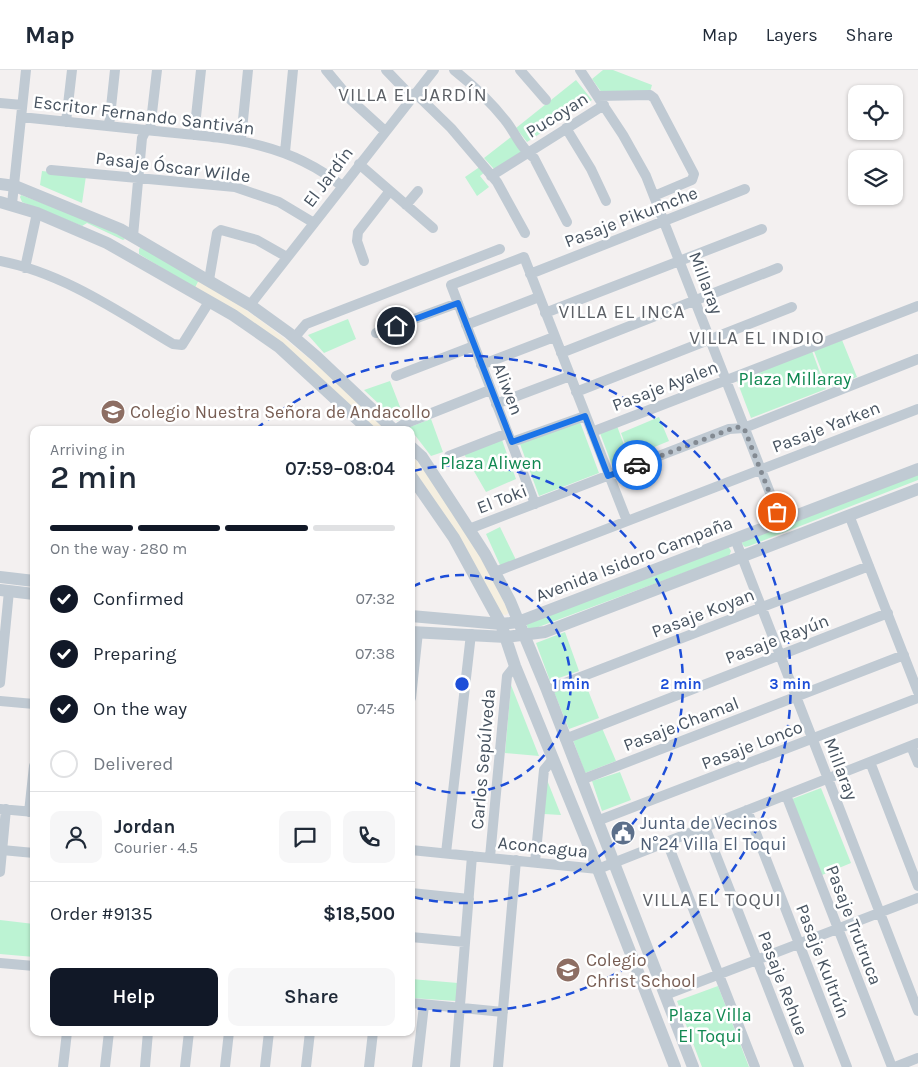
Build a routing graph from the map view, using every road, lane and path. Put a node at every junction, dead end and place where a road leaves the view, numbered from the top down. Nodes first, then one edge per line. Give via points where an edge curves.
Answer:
1 (26, 70) edge
2 (72, 70) edge
3 (115, 70) edge
4 (157, 70) edge
5 (201, 70) edge
6 (248, 70) edge
7 (293, 70) edge
8 (326, 70) edge
9 (386, 70) edge
10 (434, 70) edge
11 (454, 70) edge
12 (520, 70) edge
13 (580, 70) edge
14 (414, 95) junction
15 (546, 100) dead end
16 (601, 101) junction
17 (0, 103) edge
18 (22, 105) junction
19 (21, 117) junction
20 (66, 122) junction
21 (109, 126) junction
22 (566, 128) junction
23 (148, 130) junction
24 (385, 131) junction
25 (194, 135) junction
26 (241, 140) junction
27 (285, 152) junction
28 (527, 153) junction
29 (359, 164) junction
30 (51, 170) dead end
31 (491, 176) junction
32 (138, 178) junction
33 (0, 184) edge
34 (15, 186) junction
35 (342, 186) junction
36 (418, 190) dead end
37 (745, 190) dead end
38 (389, 192) junction
39 (654, 196) junction
40 (606, 201) dead end
41 (6, 203) edge
42 (406, 205) junction
43 (37, 213) junction
44 (567, 222) dead end
45 (664, 222) junction
46 (314, 223) junction
47 (433, 228) dead end
48 (762, 229) dead end
49 (525, 233) dead end
50 (133, 236) junction
51 (107, 243) junction
52 (500, 249) dead end
53 (287, 257) junction
54 (0, 261) edge
55 (364, 261) dead end
56 (680, 261) junction
57 (25, 268) junction
58 (778, 268) dead end
59 (530, 274) junction
60 (209, 280) junction
61 (539, 297) junction
62 (695, 300) junction
63 (209, 302) junction
64 (458, 303) junction
65 (250, 305) junction
66 (918, 306) edge
67 (792, 307) dead end
68 (545, 313) junction
69 (466, 325) junction
70 (376, 334) dead end
71 (554, 337) junction
72 (294, 338) junction
73 (710, 340) junction
74 (474, 346) junction
75 (561, 353) junction
76 (918, 359) edge
77 (481, 365) junction
78 (396, 376) dead end
79 (570, 376) junction
80 (726, 380) junction
81 (490, 390) junction
82 (576, 392) junction
83 (496, 404) junction
84 (918, 409) edge
85 (585, 416) junction
86 (365, 426) edge
87 (391, 426) edge
88 (401, 426) edge
89 (744, 428) junction
90 (592, 432) junction
91 (510, 438) junction
92 (415, 451) edge
93 (449, 456) dead end
94 (918, 469) edge
95 (761, 470) junction
96 (608, 476) junction
97 (415, 482) edge
98 (918, 489) edge
99 (535, 504) junction
100 (849, 515) junction
101 (627, 521) junction
102 (781, 522) junction
103 (469, 529) junction
104 (735, 539) junction
105 (741, 557) junction
106 (869, 566) junction
107 (495, 572) junction
108 (0, 577) edge
109 (30, 581) edge
110 (5, 591) edge
111 (30, 594) edge
112 (760, 608) junction
113 (888, 613) junction
114 (415, 616) edge
115 (518, 622) junction
116 (501, 624) junction
117 (415, 632) edge
118 (471, 634) junction
119 (524, 636) junction
120 (506, 637) junction
121 (904, 655) junction
122 (779, 656) junction
123 (515, 666) junction
124 (0, 683) edge
125 (547, 690) junction
126 (918, 692) edge
127 (796, 697) junction
128 (918, 698) edge
129 (0, 701) edge
130 (30, 704) edge
131 (565, 738) junction
132 (812, 739) junction
133 (915, 745) edge
134 (553, 759) junction
135 (870, 762) junction
136 (918, 763) edge
137 (828, 779) junction
138 (581, 780) junction
139 (786, 795) junction
140 (3, 809) edge
141 (747, 810) junction
142 (30, 812) edge
143 (597, 821) junction
144 (705, 827) junction
145 (668, 842) junction
146 (2, 850) junction
147 (415, 850) edge
148 (30, 853) edge
149 (446, 853) junction
150 (472, 856) junction
151 (490, 857) junction
152 (516, 860) junction
153 (535, 862) junction
154 (613, 863) junction
155 (598, 869) junction
156 (0, 872) edge
157 (918, 886) edge
158 (415, 893) edge
159 (918, 898) edge
160 (469, 899) junction
161 (880, 912) junction
162 (838, 929) junction
163 (415, 937) edge
164 (465, 942) junction
165 (798, 944) junction
166 (757, 960) junction
167 (0, 963) edge
168 (30, 966) edge
169 (719, 974) junction
170 (665, 995) junction
171 (415, 1004) edge
172 (424, 1005) junction
173 (460, 1008) junction
174 (918, 1011) edge
175 (503, 1012) junction
176 (67, 1036) edge
177 (109, 1036) edge
178 (148, 1036) edge
179 (189, 1036) edge
180 (229, 1036) edge
181 (269, 1036) edge
182 (310, 1036) edge
183 (373, 1036) edge
184 (918, 1058) edge
185 (63, 1067) edge
186 (105, 1067) edge
187 (145, 1067) edge
188 (185, 1067) edge
189 (225, 1067) edge
190 (265, 1067) edge
191 (306, 1067) edge
192 (370, 1067) edge
193 (417, 1067) edge
194 (455, 1067) edge
195 (498, 1067) edge
196 (675, 1067) edge
197 (693, 1067) edge
198 (755, 1067) edge
199 (799, 1067) edge
200 (847, 1067) edge
201 (893, 1067) edge

1 - 18 street
2 - 20 street
3 - 21 street
4 - 23 street
5 - 25 street
6 - 26 street
7 - 27 street
8 - 24 street via 365,114
9 - 14 street
10 - 14 street, El Jardín
11 - 28 street via 473,85 506,121
12 - 15 street
13 - 16 street, Millaray
14 - 24 street, El Jardín
14 - 31 street via 451,128
16 - 22 street, Pucoyan
16 - 39 street, Millaray via 646,176
16 - 39 street via 650,95 654,98 694,174 692,180
17 - 18 street
18 - 19 street
19 - 20 street, Escritor Fernando Santiván
19 - 34 street
20 - 21 street, Escritor Fernando Santiván
21 - 23 street, Escritor Fernando Santiván
22 - 28 street, Pucoyan
22 - 40 street
23 - 25 street, Escritor Fernando Santiván
23 - 32 street via 142,138
24 - 29 street, El Jardín
25 - 26 street, Escritor Fernando Santiván
26 - 27 street, Escritor Fernando Santiván
27 - 35 street, Escritor Fernando Santiván via 306,161
28 - 31 street, Pucoyan
28 - 44 street via 544,175
29 - 35 street, El Jardín
29 - 38 street
30 - 32 street, Pasaje Óscar Wilde
31 - 49 street
32 - 46 street, Pasaje Óscar Wilde via 235,187 279,202
32 - 50 street
33 - 34 street
34 - 41 street
34 - 50 street
35 - 46 street, El Jardín
36 - 42 street
37 - 45 street, Pasaje Pikumche
38 - 42 street
38 - 55 street via 358,232 357,241
39 - 45 street, Millaray
41 - 43 street
42 - 47 street
43 - 51 street
43 - 57 street
45 - 56 street, Millaray
45 - 59 street, Pasaje Pikumche
46 - 53 street, El Jardín
48 - 56 street
50 - 51 street via 130,248
50 - 60 street
51 - 63 street
52 - 72 street via 306,324
53 - 60 street via 257,240 221,230 217,233
53 - 65 street, El Jardín
54 - 57 street
56 - 62 street, Millaray
56 - 68 street
57 - 63 street via 81,290 173,344 182,345
58 - 62 street
59 - 61 street
59 - 64 street, Aliwen via 524,257 451,285
60 - 65 street
61 - 68 street
61 - 69 street
62 - 73 street, Millaray
62 - 75 street
63 - 86 street via 279,347
64 - 69 street, Aliwen
64 - 70 street
65 - 72 street
66 - 80 street, Pasaje Ayalen
67 - 73 street
68 - 71 street
69 - 74 street, Aliwen
71 - 75 street
71 - 77 street
72 - 87 street
73 - 80 street, Millaray
73 - 82 street
74 - 77 street, Aliwen
74 - 78 street
75 - 79 street
76 - 89 street, El Toki
77 - 81 street, Aliwen
79 - 82 street
79 - 83 street
80 - 89 street, Millaray
80 - 90 street, Pasaje Ayalen
81 - 83 street, Aliwen
81 - 88 street
82 - 85 street
83 - 91 street, Aliwen
84 - 95 street, Pasaje Yarken
85 - 90 street
85 - 91 street
89 - 95 street, Millaray
89 - 96 street, El Toki via 736,427
90 - 96 street
91 - 93 street
91 - 99 street, Aliwen
92 - 103 street
94 - 102 street, Avenida Isidoro Campaña
95 - 101 street, Pasaje Yarken
95 - 102 street, Millaray
96 - 99 street, El Toki
96 - 101 street
97 - 116 street via 454,538
98 - 100 street, Avenida Isidoro Campaña
99 - 103 street, El Toki
100 - 105 street, Avenida Isidoro Campaña
100 - 106 street
101 - 107 street, Pasaje Yarken
102 - 104 street, Avenida Isidoro Campaña
103 - 107 street
104 - 105 street, Millaray
104 - 115 street, Avenida Isidoro Campaña
105 - 112 street, Millaray
105 - 119 street, Avenida Isidoro Campaña via 545,632
106 - 112 street, Pasaje Koyan
106 - 113 street
107 - 115 street
108 - 109 street
110 - 111 street
110 - 124 street
112 - 122 street, Millaray
112 - 125 street, Pasaje Koyan
113 - 121 street
113 - 122 street, Pasaje Rayún
114 - 116 street, Avenida Isidoro Campaña
115 - 116 street, Avenida Isidoro Campaña
115 - 119 street
116 - 120 street
117 - 118 street, Avenida Isidoro Campaña
118 - 120 street, Avenida Isidoro Campaña
118 - 149 street
119 - 120 street, Avenida Isidoro Campaña
119 - 125 street
120 - 123 street
121 - 126 street
121 - 127 street, Pasaje Chamal
122 - 127 street, Millaray
122 - 131 street, Pasaje Rayún
123 - 134 street
123 - 151 street, Carlos Sepúlveda via 507,676
125 - 131 street
127 - 132 street, Millaray
127 - 138 street, Pasaje Chamal
128 - 132 street, Pasaje Lonco
129 - 130 street
131 - 138 street
132 - 137 street, Millaray
132 - 143 street, Pasaje Lonco
133 - 135 street, Aconcagua
133 - 136 street
134 - 153 street via 544,770
134 - 155 street
135 - 137 street, Aconcagua
135 - 157 street
137 - 139 street, Aconcagua
137 - 161 street, Millaray
138 - 143 street
139 - 141 street, Aconcagua
139 - 162 street, Pasaje Trutruca
140 - 142 street
140 - 146 street
141 - 144 street, Aconcagua
141 - 165 street, Pasaje Kultrún
143 - 154 street
144 - 145 street, Aconcagua
144 - 166 street, Pasaje Rehue
145 - 154 street, Aconcagua
145 - 169 street
146 - 148 street
146 - 156 street
147 - 149 street, Aconcagua
149 - 150 street, Aconcagua
150 - 151 street, Aconcagua
150 - 160 street
151 - 152 street, Aconcagua
152 - 153 street, Aconcagua
152 - 175 street
153 - 155 street, Aconcagua
154 - 155 street, Aconcagua
154 - 170 street
155 - 196 street
158 - 160 street
159 - 161 street
160 - 164 street
161 - 162 street
161 - 174 street, Millaray
162 - 165 street
162 - 201 street, Pasaje Trutruca
163 - 164 street
164 - 173 street
165 - 166 street
165 - 200 street, Pasaje Kultrún
166 - 169 street
166 - 199 street, Pasaje Rehue
167 - 168 street
169 - 170 street
169 - 198 street
170 - 197 street
171 - 172 street
172 - 173 street
172 - 193 street
173 - 175 street
173 - 194 street
175 - 195 street
176 - 185 street
177 - 186 street
178 - 187 street
179 - 188 street
180 - 189 street
181 - 190 street
182 - 191 street
183 - 192 street
184 - 201 street

